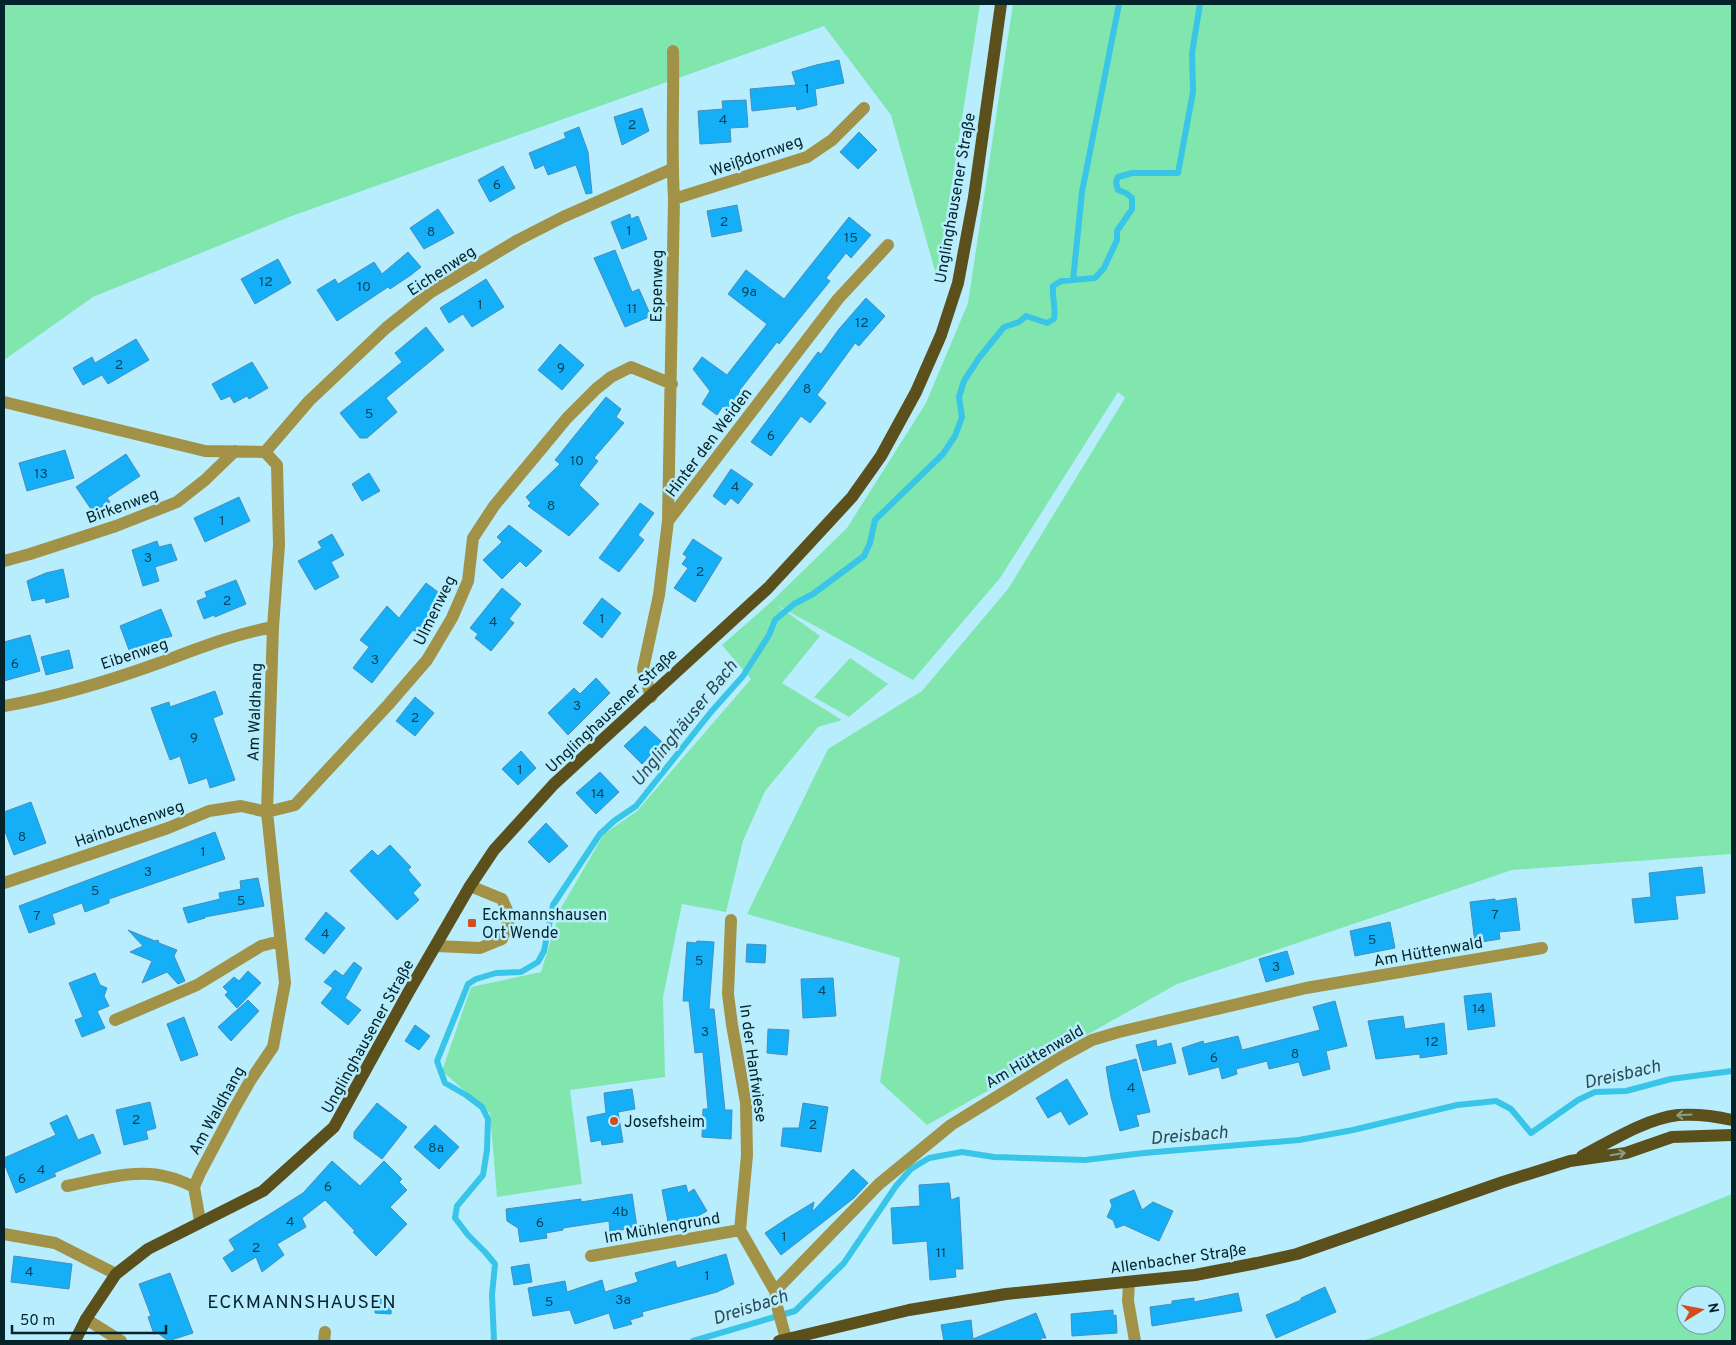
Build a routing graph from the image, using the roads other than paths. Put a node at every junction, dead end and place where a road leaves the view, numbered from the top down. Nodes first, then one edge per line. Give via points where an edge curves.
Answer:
1 (1001, 4) edge
2 (673, 51) dead end
3 (864, 108) dead end
4 (672, 168) junction
5 (674, 199) junction
6 (888, 245) dead end
7 (672, 384) junction
8 (4, 402) edge
9 (235, 451) junction
10 (265, 452) junction
11 (668, 521) junction
12 (4, 561) edge
13 (273, 627) junction
14 (651, 697) junction
15 (4, 706) edge
16 (267, 812) junction
17 (4, 883) edge
18 (470, 886) junction
19 (731, 920) dead end
20 (280, 941) junction
21 (436, 946) junction
22 (1542, 948) dead end
23 (115, 1020) dead end
24 (1732, 1120) edge
25 (1732, 1135) edge
26 (1570, 1162) junction
27 (67, 1186) dead end
28 (194, 1187) junction
29 (200, 1222) junction
30 (740, 1230) junction
31 (4, 1234) edge
32 (590, 1256) dead end
33 (116, 1274) junction
34 (1129, 1283) junction
35 (775, 1291) junction
36 (86, 1319) junction
37 (782, 1340) edge
38 (75, 1341) edge
39 (122, 1341) edge
40 (1135, 1341) edge

1 - 14 main road, Unglinghausener Straße via 974,197 958,283 941,336 916,392 881,456 852,497 768,588
2 - 4 street, Espenweg
3 - 5 street, Weißdornweg via 832,140 807,157
4 - 5 street, Espenweg
4 - 10 street, Eichenweg via 526,236 431,292 386,328 309,401
5 - 7 street, Espenweg
6 - 11 street, Hinter den Weiden via 838,299
7 - 11 street, Espenweg
7 - 16 street, Ulmenweg via 631,367 596,388 567,418 494,506 473,538 468,581 452,618 427,660 296,806
8 - 9 street via 205,451
9 - 10 street
9 - 12 street, Birkenweg via 177,502 106,529
10 - 13 street, Am Waldhang via 277,465 279,544
11 - 14 street, Hinter den Weiden via 659,595 643,669
13 - 15 street, Eibenweg via 214,642 125,674
13 - 16 street, Am Waldhang
14 - 18 main road, Unglinghausener Straße via 554,784 494,850
16 - 17 street, Hainbuchenweg via 241,806 209,811
16 - 20 street, Am Waldhang
18 - 21 main road, Unglinghausener Straße
18 - 21 street via 502,899 510,917 502,939 480,948
19 - 30 street, In der Hanfwiese via 728,994 746,1103 747,1155
20 - 23 street via 261,946 197,985
20 - 28 street, Am Waldhang via 285,983 273,1047 234,1109
21 - 29 main road, Unglinghausener Straße via 334,1127 263,1190
22 - 35 street, Am Hüttenwald via 1306,988 1092,1040 951,1124 880,1184
24 -> 26 main road, Allenbacher Straße via 1677,1116 1629,1131
26 -> 25 main road, Allenbacher Straße via 1626,1153 1672,1137
26 - 34 main road, Allenbacher Straße via 1297,1254
27 - 28 street via 147,1174 168,1177
28 - 29 street
29 - 33 main road, Unglinghausener Straße via 148,1249
30 - 32 street, Im Mühlengrund
30 - 35 street
31 - 33 street via 55,1243
33 - 36 main road, Unglinghausener Straße
34 - 37 main road, Allenbacher Straße via 1006,1294 909,1310
34 - 40 street via 1128,1301
35 - 37 street via 783,1325
36 - 38 main road, Unglinghausener Straße
36 - 39 street

